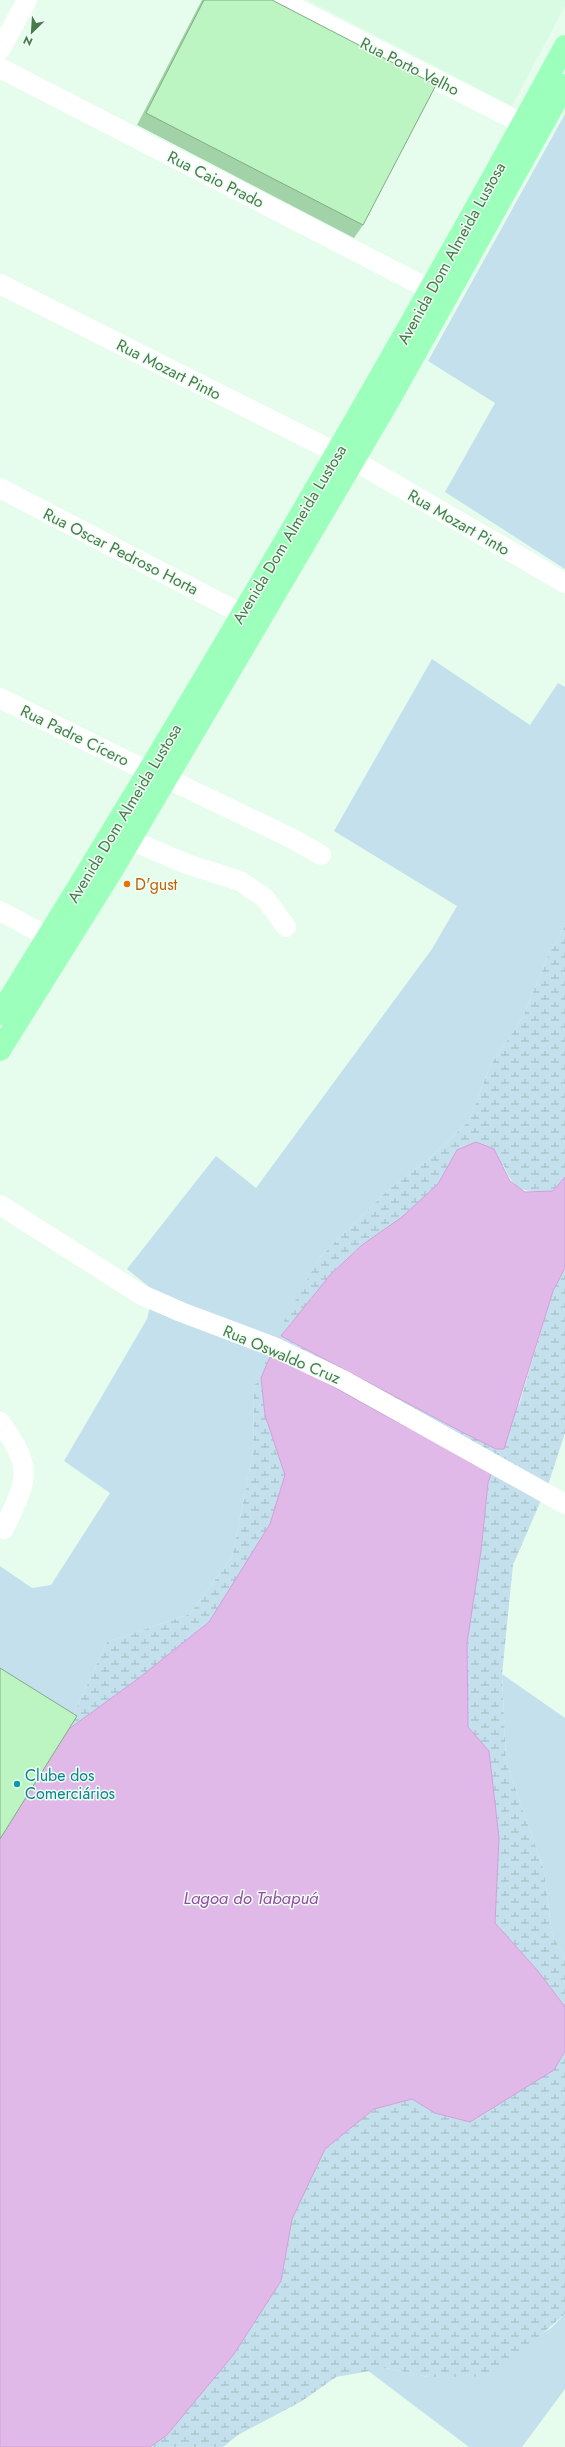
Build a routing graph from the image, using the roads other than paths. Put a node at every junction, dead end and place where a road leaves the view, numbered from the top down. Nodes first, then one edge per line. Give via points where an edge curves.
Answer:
1 (27, 0) edge
2 (280, 0) edge
3 (565, 46) edge
4 (0, 50) edge
5 (0, 68) edge
6 (565, 85) edge
7 (531, 128) junction
8 (0, 284) edge
9 (431, 290) junction
10 (381, 396) junction
11 (345, 457) junction
12 (0, 488) edge
13 (565, 583) edge
14 (242, 614) junction
15 (0, 698) edge
16 (158, 775) junction
17 (130, 840) junction
18 (321, 855) dead end
19 (0, 911) edge
20 (286, 927) dead end
21 (57, 941) junction
22 (0, 1014) edge
23 (0, 1050) edge
24 (0, 1205) edge
25 (0, 1422) edge
26 (565, 1504) edge
27 (4, 1529) dead end

1 - 4 street
2 - 7 street, Rua Porto Velho
3 - 7 main road, Avenida Dom Almeida Lustosa
5 - 9 street, Rua Caio Prado
6 - 7 main road, Avenida Dom Almeida Lustosa
7 - 9 main road, Avenida Dom Almeida Lustosa
7 - 10 main road, Avenida Dom Almeida Lustosa
8 - 11 street, Rua Mozart Pinto
9 - 10 main road, Avenida Dom Almeida Lustosa
10 - 11 main road, Avenida Dom Almeida Lustosa
11 - 13 street, Rua Mozart Pinto
11 - 14 main road, Avenida Dom Almeida Lustosa
11 - 16 main road, Avenida Dom Almeida Lustosa
12 - 14 street, Rua Oscar Pedroso Horta
14 - 16 main road, Avenida Dom Almeida Lustosa
15 - 16 street, Rua Padre Cícero
16 - 17 main road, Avenida Dom Almeida Lustosa
16 - 18 street, Rua Padre Cícero via 293,839
16 - 21 main road, Avenida Dom Almeida Lustosa
17 - 20 street via 187,864 240,881 265,898
17 - 21 main road, Avenida Dom Almeida Lustosa
19 - 21 street
21 - 22 main road, Avenida Dom Almeida Lustosa
21 - 23 main road, Avenida Dom Almeida Lustosa
24 - 26 street, Rua Oswaldo Cruz via 140,1294 274,1347 343,1380
25 - 27 street via 24,1461 25,1477

